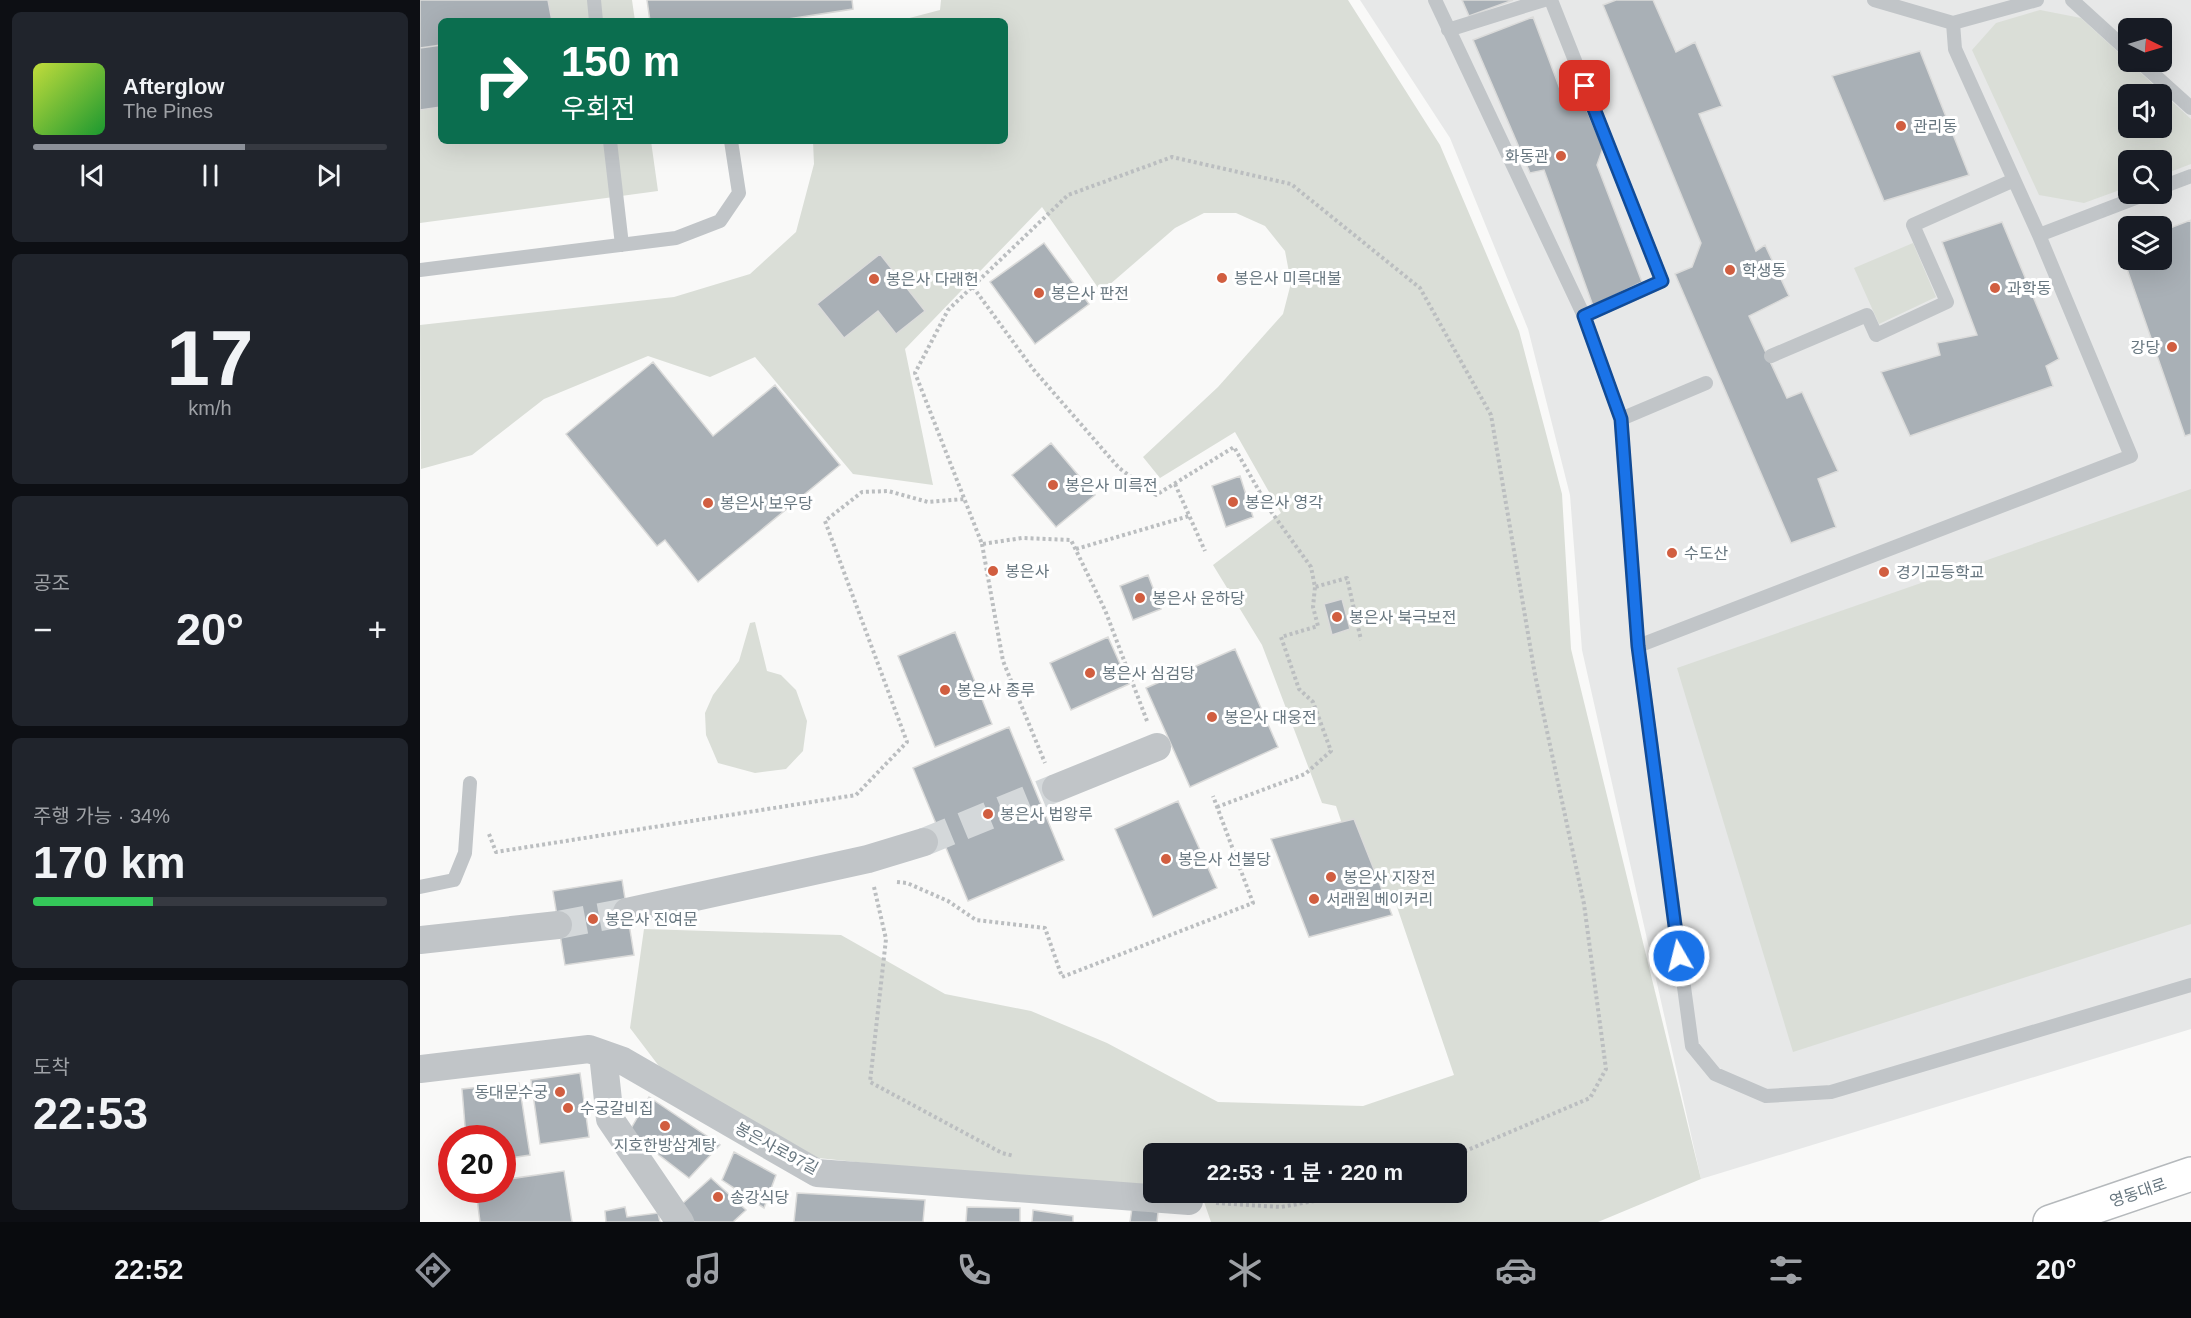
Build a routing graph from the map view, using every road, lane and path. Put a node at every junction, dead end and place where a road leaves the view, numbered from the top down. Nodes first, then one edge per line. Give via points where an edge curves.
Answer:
1 (594, 0) edge
2 (1435, 0) edge
3 (1544, 0) edge
4 (1551, 0) edge
5 (1874, 0) edge
6 (2037, 0) edge
7 (2072, 0) edge
8 (596, 18) edge
9 (1953, 23) junction
10 (1448, 30) junction
11 (2118, 42) edge
12 (2151, 72) edge
13 (2191, 108) edge
14 (610, 144) edge
15 (731, 144) edge
16 (2191, 176) edge
17 (2014, 180) junction
18 (2172, 183) edge
19 (2120, 204) edge
20 (2039, 235) junction
21 (622, 245) junction
22 (420, 270) edge
23 (973, 287) junction
24 (1584, 316) junction
25 (1771, 356) dead end
26 (1706, 383) dead end
27 (1621, 419) junction
28 (1174, 484) junction
29 (965, 500) junction
30 (1189, 516) junction
31 (982, 544) junction
32 (1076, 549) junction
33 (1205, 551) dead end
34 (1315, 587) junction
35 (1361, 640) dead end
36 (1638, 646) junction
37 (1157, 747) joint
38 (470, 783) dead end
39 (1056, 788) joint
40 (1213, 796) dead end
41 (1217, 807) junction
42 (489, 832) dead end
43 (924, 842) tunnel mouth
44 (870, 869) junction
45 (420, 887) edge
46 (627, 912) tunnel mouth
47 (558, 925) tunnel mouth
48 (420, 940) edge
49 (2191, 985) edge
50 (603, 1054) junction
51 (420, 1069) edge
52 (1467, 1150) edge
53 (1023, 1159) dead end
54 (2191, 1174) edge
55 (1143, 1198) edge
56 (1220, 1203) edge
57 (1303, 1203) edge
58 (680, 1222) edge
59 (2050, 1222) edge

1 - 8 lane
2 - 10 lane
3 - 10 lane
4 - 24 lane via 1662,281
5 - 9 lane
6 - 9 lane
7 - 11 lane
9 - 17 lane via 1955,49
10 - 24 lane
12 - 13 lane
14 - 21 lane
15 - 21 lane via 739,193 720,221 676,238
16 - 18 lane
17 - 20 lane
17 - 25 lane via 1913,225 1947,302 1876,335 1867,315
19 - 20 lane
20 - 36 lane via 2131,456
21 - 22 lane
23 - 28 path via 1033,369 1119,468 1156,495
23 - 29 path via 948,310 915,373
23 - 52 path via 1068,195 1172,157 1291,184 1420,288 1491,415 1535,675 1584,904 1606,1069 1590,1098
24 - 27 lane
26 - 27 lane
27 - 36 lane
28 - 30 path
28 - 34 path via 1234,447 1270,510 1311,567
29 - 31 path
29 - 42 path via 928,502 888,491 862,492 825,521 907,742 856,795 496,852
30 - 32 path
30 - 33 path
31 - 32 path via 1022,537 1071,540
31 - 39 path via 1003,661
32 - 37 path via 1105,610
34 - 35 path via 1347,578
34 - 41 path via 1313,607 1318,626 1281,637 1299,689 1313,702 1331,751 1305,774
36 - 49 lane via 1692,1046 1715,1074 1766,1096 1831,1092
37 - 39 street
38 - 45 lane via 465,853 454,880
40 - 41 path
41 - 44 path via 1253,903 1062,978 1045,928 976,920 948,902
43 - 44 street
44 - 46 street
44 - 53 path via 886,939 870,1082 1002,1153
47 - 48 street
50 - 51 street, 봉은사로97길 via 589,1049
50 - 55 street, 봉은사로97길 via 623,1061 817,1173
50 - 58 street via 610,1119
54 - 59 main road, 영동대로
56 - 57 path via 1281,1207

